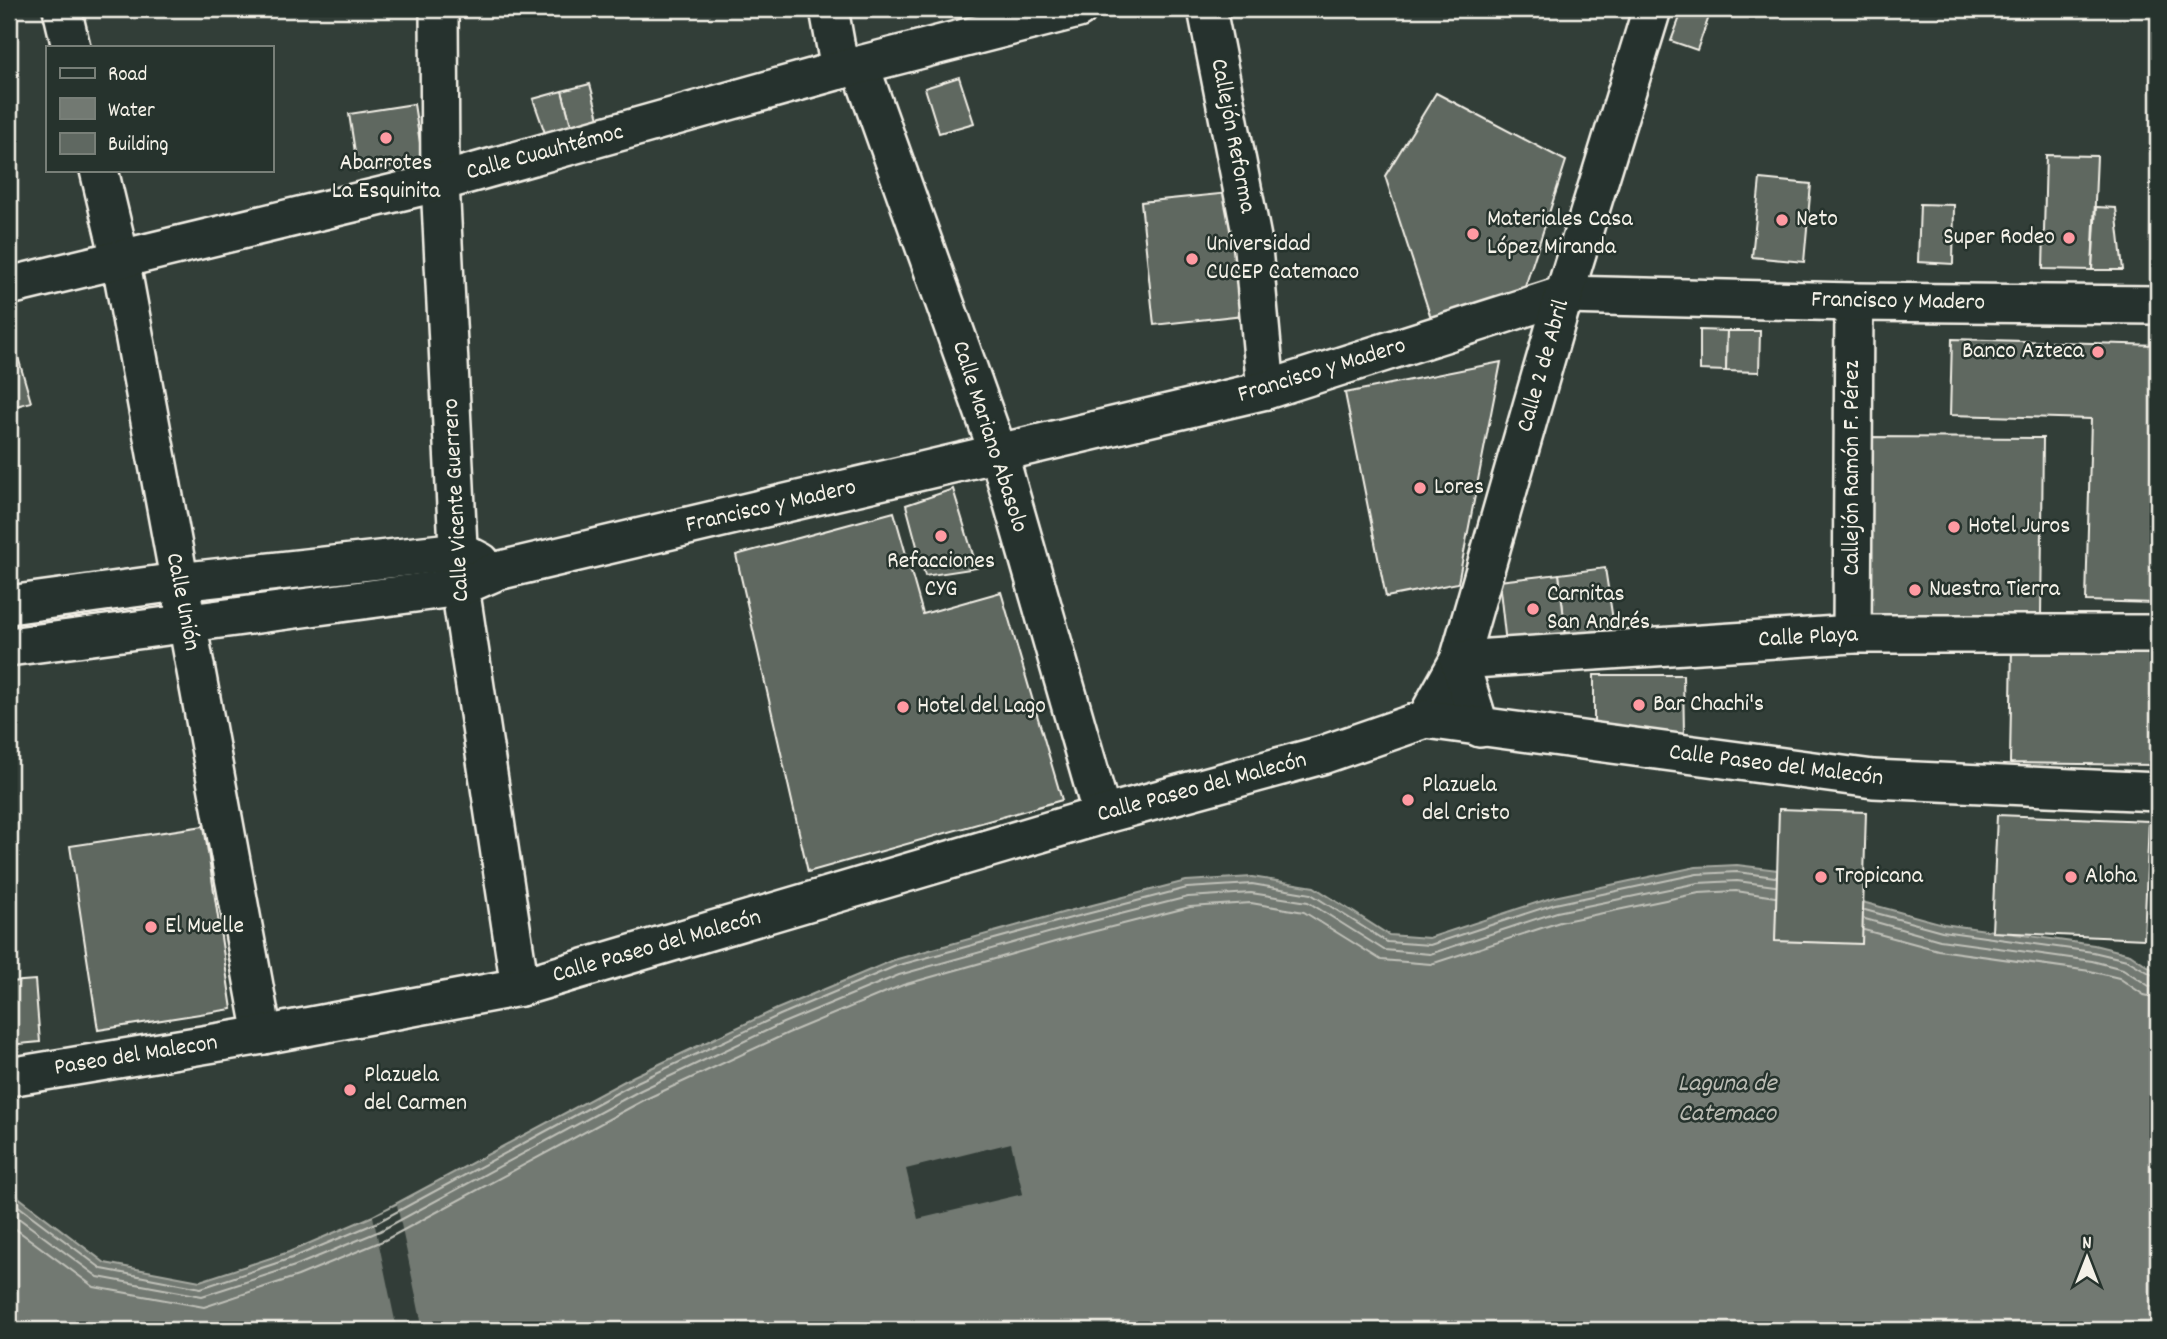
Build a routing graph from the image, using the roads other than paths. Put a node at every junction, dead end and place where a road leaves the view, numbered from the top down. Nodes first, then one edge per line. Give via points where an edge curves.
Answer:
1 (62, 9) edge
2 (439, 9) edge
3 (829, 9) edge
4 (1078, 9) edge
5 (1206, 9) edge
6 (1652, 9) edge
7 (71, 46) edge
8 (850, 67) junction
9 (99, 172) edge
10 (440, 182) junction
11 (120, 258) junction
12 (9, 286) edge
13 (1564, 295) junction
14 (1854, 303) junction
15 (2158, 305) edge
16 (1266, 390) junction
17 (999, 455) junction
18 (460, 551) junction
19 (497, 570) junction
20 (178, 582) junction
21 (460, 587) junction
22 (9, 605) edge
23 (186, 621) junction
24 (1852, 634) junction
25 (2158, 634) edge
26 (9, 647) edge
27 (1459, 660) junction
28 (1426, 719) junction
29 (1480, 728) junction
30 (2158, 792) edge
31 (1102, 815) junction
32 (520, 987) junction
33 (263, 1035) junction
34 (9, 1077) edge

1 - 7 street
2 - 10 street, Calle Vicente Guerrero
3 - 8 street, Calle Mariano Abasolo
4 - 8 street, Calle Cuauhtémoc
5 - 16 street, Callejón Reforma via 1252,238
6 - 13 street, Calle 2 de Abril
8 - 10 street, Calle Cuauhtémoc
8 - 17 street, Calle Mariano Abasolo
9 - 11 street, Calle Unión
10 - 11 street, Calle Cuauhtémoc
10 - 18 street, Calle Vicente Guerrero
11 - 12 street, Calle Cuauhtémoc
11 - 20 street, Calle Unión
13 - 14 street, Francisco y Madero
13 - 16 street, Francisco y Madero
13 - 27 street, Calle 2 de Abril
14 - 15 street, Francisco y Madero
14 - 24 street, Callejón Ramón F. Pérez
16 - 17 street, Francisco y Madero
17 - 19 street, Francisco y Madero
17 - 31 street, Calle Mariano Abasolo
18 - 19 street
18 - 20 street
18 - 21 street, Calle Vicente Guerrero
19 - 21 street, Francisco y Madero
20 - 22 street
20 - 23 street, Calle Unión
21 - 23 street, Francisco y Madero
21 - 32 street, Calle Vicente Guerrero
23 - 26 street, Francisco y Madero
23 - 33 street, Calle Unión
24 - 25 street, Calle Playa
24 - 27 street, Calle Playa
27 - 28 street, Calle 2 de Abril
27 - 29 street
28 - 29 street, Calle Paseo del Malecón
28 - 31 street, Calle Paseo del Malecón via 1322,755
29 - 30 street, Calle Paseo del Malecón via 1873,779
31 - 32 street, Calle Paseo del Malecón
32 - 33 street, Calle Paseo del Malecón
33 - 34 street, Paseo del Malecon

